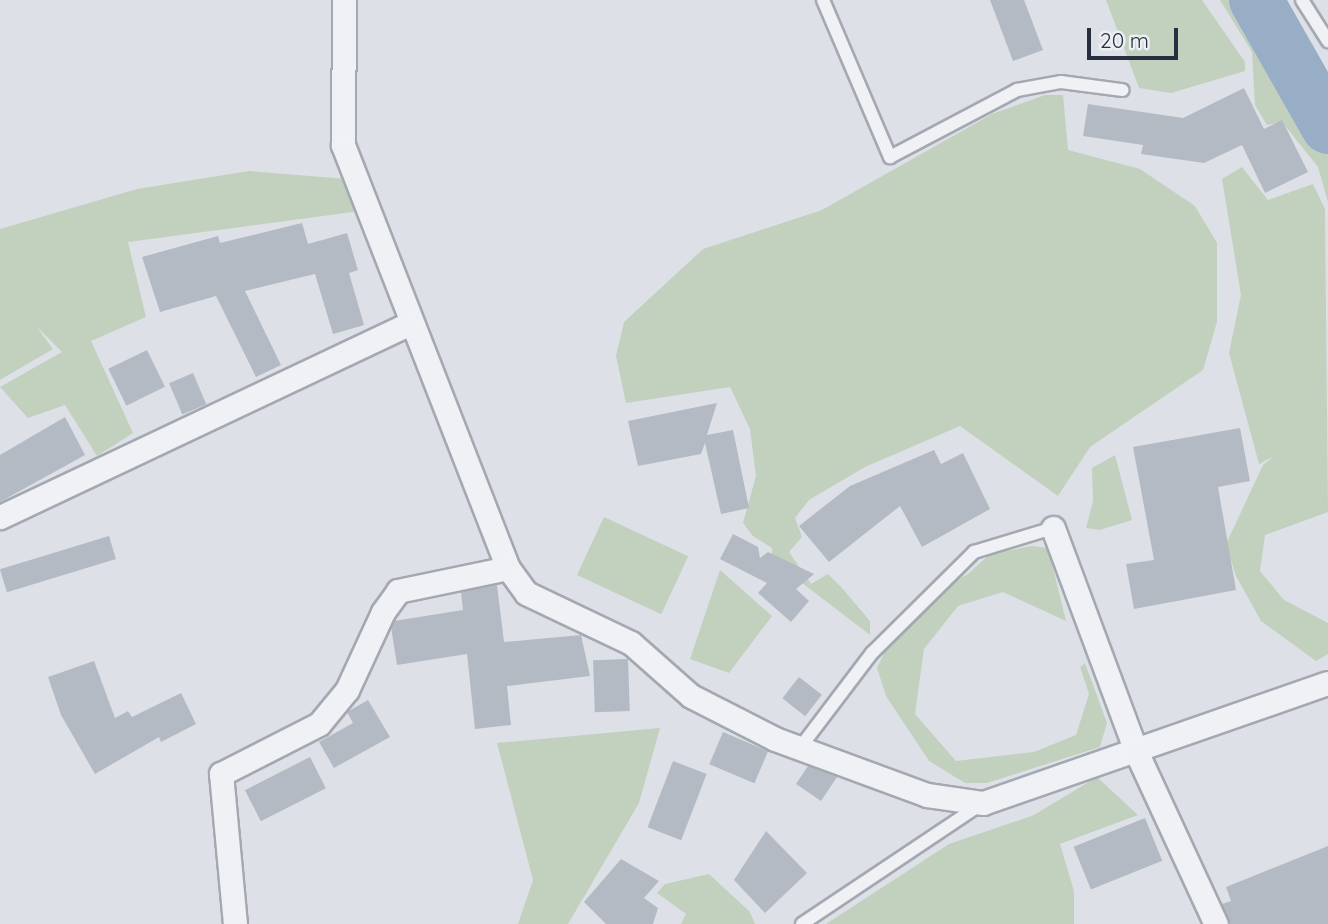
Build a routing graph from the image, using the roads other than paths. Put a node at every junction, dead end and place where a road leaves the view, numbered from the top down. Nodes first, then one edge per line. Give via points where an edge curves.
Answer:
1 (344, 0) edge
2 (823, 0) edge
3 (1302, 0) edge
4 (1328, 41) edge
5 (1122, 90) dead end
6 (410, 323) junction
7 (0, 517) edge
8 (1053, 528) joint
9 (508, 568) junction
10 (1328, 683) edge
11 (799, 749) junction
12 (1135, 749) junction
13 (983, 803) junction
14 (235, 924) edge
15 (802, 924) edge
16 (1216, 924) edge

1 - 6 street via 344,145
2 - 5 lane via 890,158 1017,90 1061,82
3 - 4 lane
6 - 7 street
6 - 9 street
8 - 11 lane via 974,552 872,653
8 - 12 street
9 - 11 street via 526,593 631,643 691,696
9 - 14 street via 398,592 383,612 347,690 319,724 220,774
10 - 12 street
11 - 13 street via 832,757 927,796
12 - 13 street
12 - 16 street
13 - 15 lane

